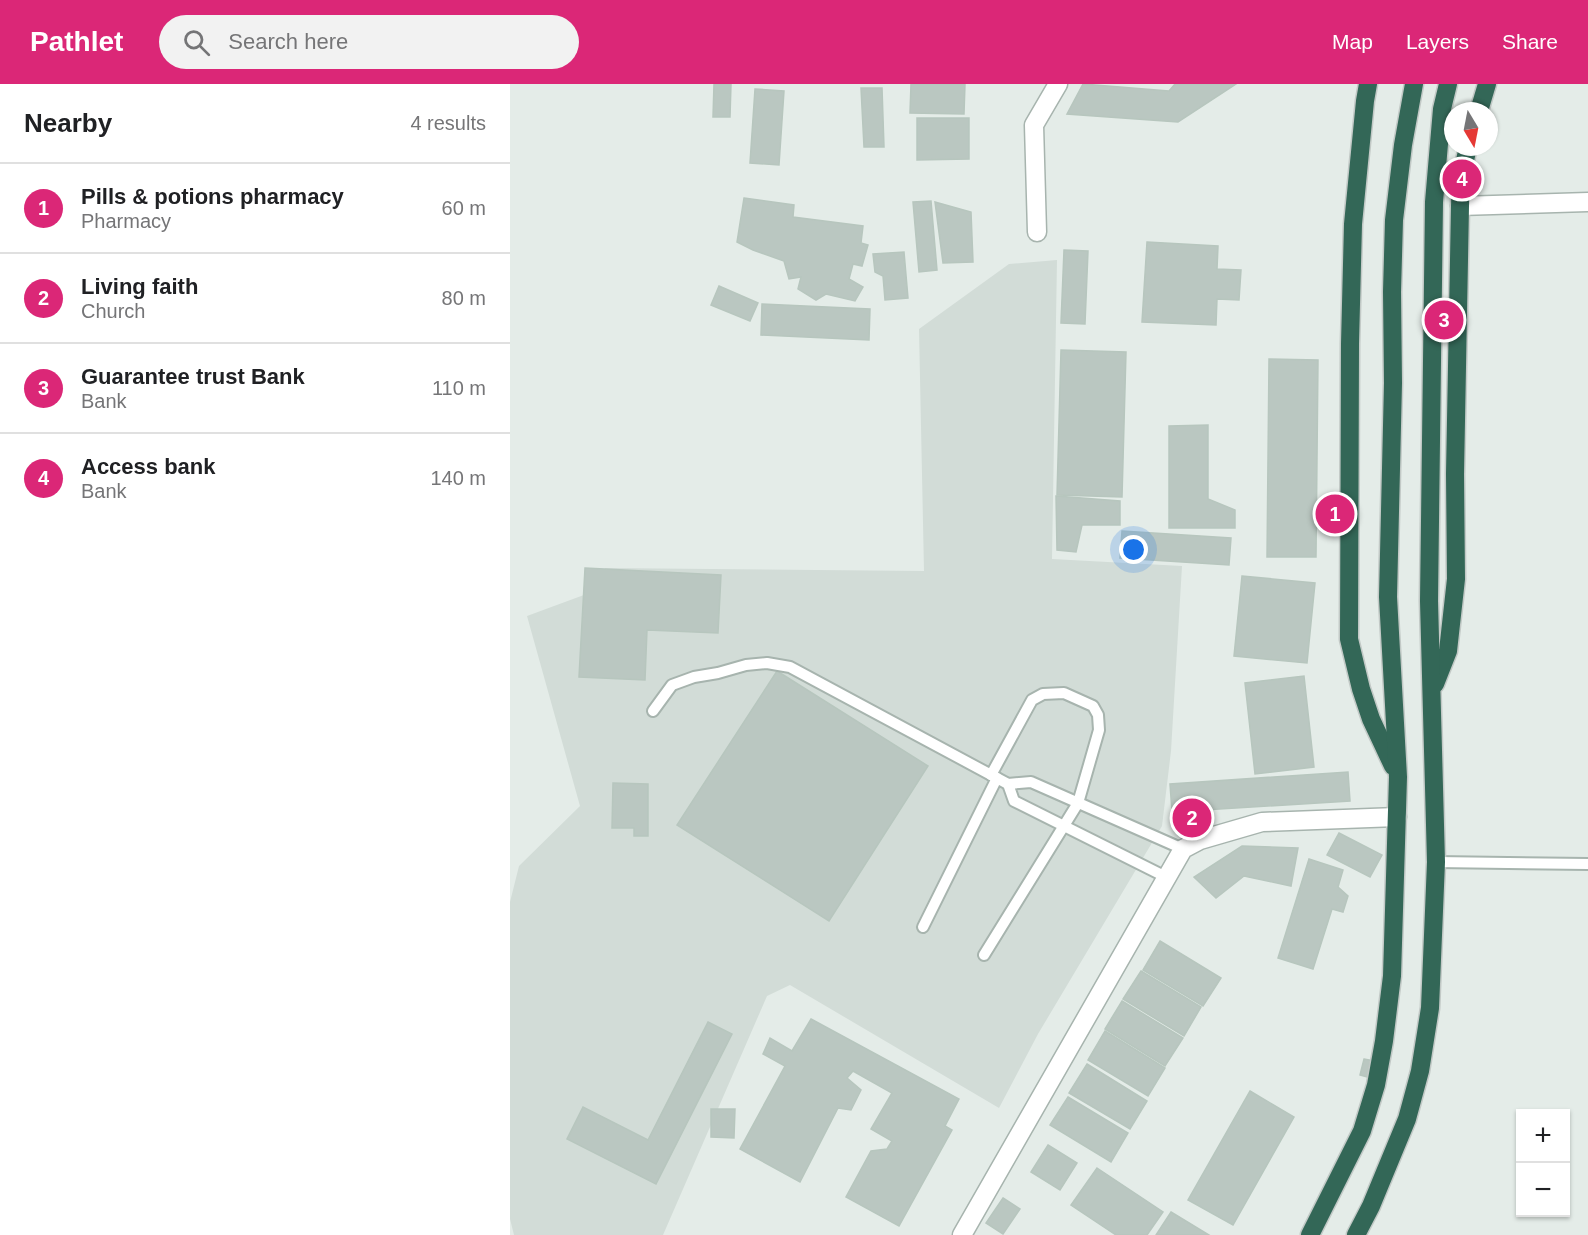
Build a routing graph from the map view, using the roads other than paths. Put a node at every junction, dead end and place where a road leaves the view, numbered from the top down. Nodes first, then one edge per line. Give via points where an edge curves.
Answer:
1 (1058, 84) edge
2 (1368, 84) edge
3 (1414, 84) edge
4 (1448, 84) edge
5 (1487, 84) edge
6 (1482, 102) edge
7 (1466, 156) edge
8 (1588, 202) edge
9 (1460, 206) junction
10 (1037, 232) dead end
11 (1432, 691) junction
12 (653, 711) dead end
13 (994, 776) junction
14 (1398, 777) junction
15 (1008, 784) junction
16 (1078, 803) junction
17 (1397, 817) junction
18 (1065, 826) junction
19 (1183, 849) junction
20 (1436, 862) junction
21 (1588, 864) edge
22 (1166, 877) junction
23 (923, 927) dead end
24 (984, 955) dead end
25 (962, 1235) edge
26 (1310, 1235) edge
27 (1356, 1235) edge

1 - 10 street via 1034,125
2 - 14 highway via 1353,224 1349,639 1371,719
3 - 14 highway via 1394,220 1392,292 1388,597
4 - 11 highway via 1442,109 1434,202 1429,601
5 - 6 highway
7 - 9 highway
8 - 9 street
9 - 11 highway via 1456,579 1448,651
11 - 20 highway
12 - 13 lane via 672,685 767,663 790,668
13 - 15 lane
13 - 16 lane via 1032,700 1043,694 1064,693 1093,706 1100,730
13 - 23 lane
14 - 17 highway
15 - 16 lane via 1031,782
15 - 18 lane via 1014,801
16 - 18 lane
16 - 19 lane
17 - 19 street via 1262,822 1200,840
17 - 26 highway via 1392,976 1376,1085 1362,1131
18 - 22 lane
18 - 24 lane
19 - 22 street
20 - 21 lane
20 - 27 highway via 1430,1008 1420,1071 1407,1119
22 - 25 street

